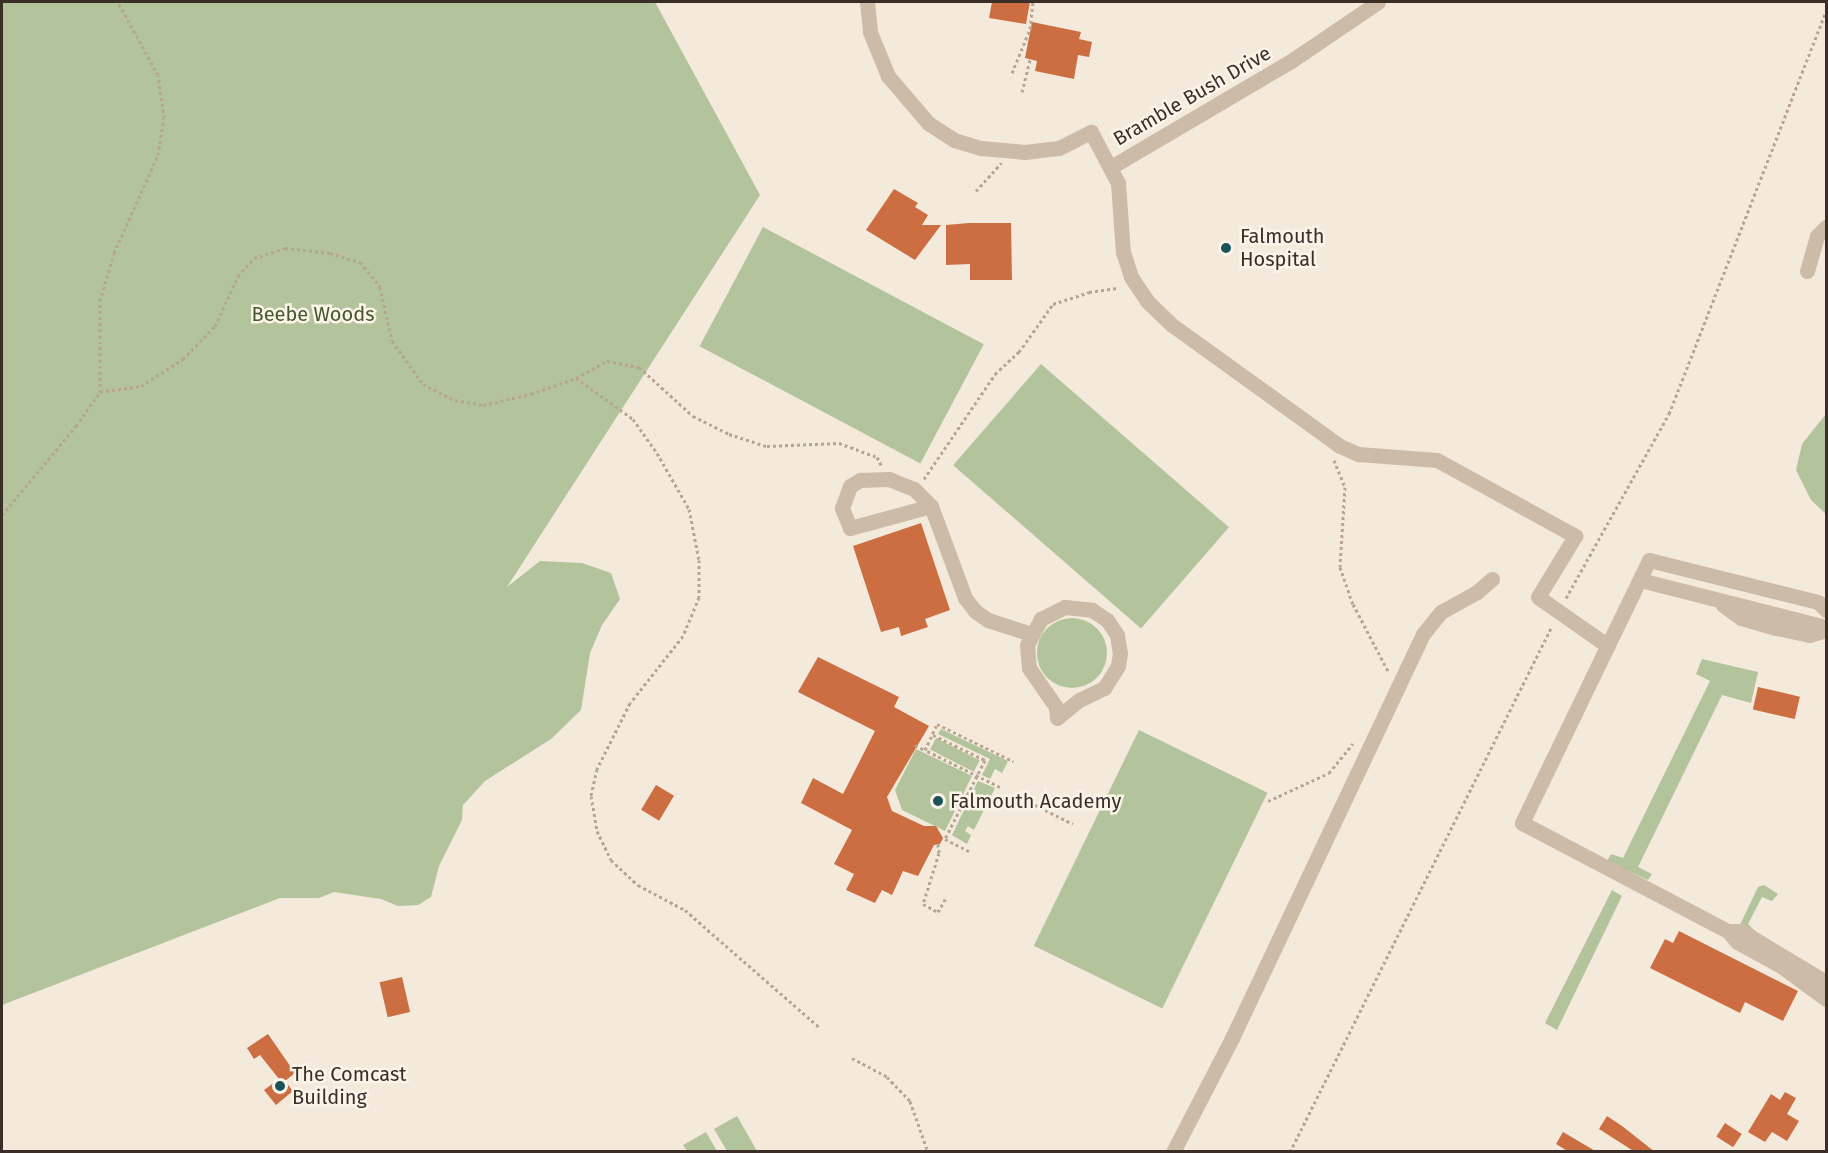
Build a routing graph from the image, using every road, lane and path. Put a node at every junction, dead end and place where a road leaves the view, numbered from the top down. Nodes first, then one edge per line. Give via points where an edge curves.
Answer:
1 (118, 2) edge
2 (867, 2) edge
3 (1033, 2) edge
4 (1378, 2) edge
5 (1827, 12) edge
6 (1030, 59) dead end
7 (1012, 73) dead end
8 (1022, 92) dead end
9 (1002, 162) dead end
10 (1111, 167) junction
11 (976, 191) dead end
12 (1827, 227) edge
13 (1807, 270) dead end
14 (1136, 284) junction
15 (576, 378) junction
16 (100, 392) junction
17 (1329, 451) dead end
18 (890, 479) junction
19 (914, 489) junction
20 (931, 506) junction
21 (2, 515) edge
22 (1645, 570) junction
23 (1492, 579) dead end
24 (1715, 600) junction
25 (1563, 605) dead end
26 (1827, 610) edge
27 (1827, 615) edge
28 (1552, 624) dead end
29 (1827, 629) edge
30 (1030, 634) junction
31 (1608, 646) junction
32 (1395, 693) junction
33 (933, 735) junction
34 (1359, 737) dead end
35 (915, 745) dead end
36 (926, 750) junction
37 (1013, 761) dead end
38 (977, 776) junction
39 (1000, 787) dead end
40 (1268, 801) dead end
41 (1029, 802) dead end
42 (1073, 824) dead end
43 (938, 844) dead end
44 (969, 851) dead end
45 (947, 896) dead end
46 (1728, 931) junction
47 (1827, 982) edge
48 (1827, 999) edge
49 (819, 1027) dead end
50 (852, 1058) dead end
51 (928, 1152) edge
52 (1173, 1152) edge
53 (1290, 1152) edge

1 - 16 path via 158,75 164,118 158,155 114,253 100,302
2 - 10 street, Bramble Bush Drive via 870,32 888,76 928,123 968,145 1006,151 1059,148 1091,132
3 - 7 path via 1030,29
4 - 10 street, Bramble Bush Drive via 1292,61
5 - 25 path via 1669,414
6 - 8 path
9 - 11 path
10 - 14 street via 1119,190 1124,258
12 - 13 street via 1817,236
14 - 19 path via 1089,292 1053,304 1019,352 995,374 935,468
14 - 31 street via 1172,325 1340,446 1366,455 1437,460 1575,536 1538,597
15 - 16 path via 483,405 455,400 423,384 392,341 380,287 360,262 330,253 285,248 254,258 238,276 215,326 183,359 141,386
15 - 18 path via 607,361 639,367 693,416 729,434 767,446 839,443 877,457
15 - 49 path via 633,419 657,453 689,509 699,560 699,597 683,636 630,703 597,769 591,796 597,831 611,860 638,885 685,910
16 - 21 path
17 - 32 path via 1345,487 1340,567 1353,604 1386,664
18 - 19 street
18 - 20 street via 860,480 850,486 842,508 850,528
19 - 20 street
20 - 30 street via 965,598 975,611 988,620
22 - 24 street
22 - 26 street via 1818,602
22 - 27 street
22 - 31 street
23 - 32 street via 1433,619
24 - 29 street
24 - 29 street via 1746,620 1809,635
28 - 53 path
30 - 30 street via 1029,668 1056,707 1058,718 1079,700 1104,688 1118,666 1117,635 1107,620 1092,610 1074,606 1056,609 1041,619
31 - 46 street via 1522,823
32 - 52 street via 1232,1038
33 - 36 path
33 - 37 path via 937,724
33 - 38 path via 985,760
34 - 40 path via 1329,773
35 - 36 path
36 - 38 path
38 - 39 path
38 - 44 path via 945,839
41 - 42 path
43 - 45 path via 939,853 923,904 938,912
46 - 47 street via 1747,935
46 - 48 street via 1737,942 1781,966
50 - 51 path via 887,1077 910,1101

